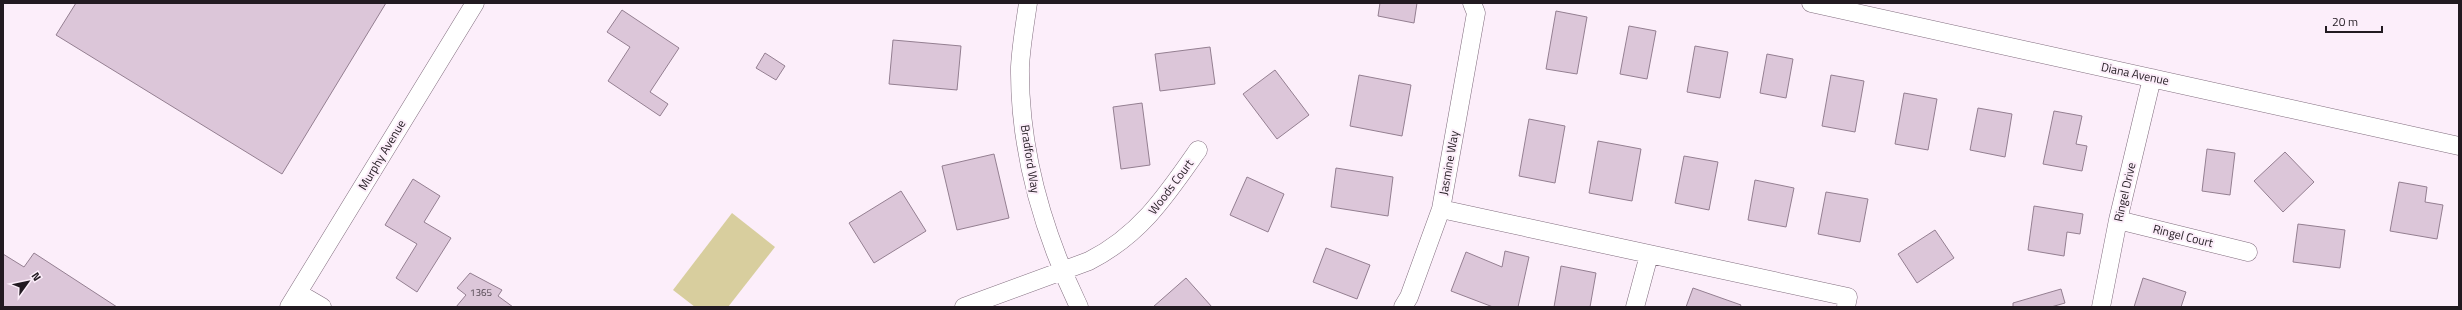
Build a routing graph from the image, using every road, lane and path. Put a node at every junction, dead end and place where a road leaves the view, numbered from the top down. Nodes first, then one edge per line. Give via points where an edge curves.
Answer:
1 (475, 3) edge
2 (1028, 3) edge
3 (1811, 3) edge
4 (1479, 6) edge
5 (2152, 78) junction
6 (2459, 146) edge
7 (1198, 150) dead end
8 (1441, 209) junction
9 (2118, 220) junction
10 (2248, 252) dead end
11 (1649, 255) junction
12 (1062, 271) junction
13 (294, 300) edge
14 (1847, 302) edge
15 (322, 307) edge
16 (964, 307) edge
17 (1079, 307) edge
18 (1403, 307) edge
19 (1635, 307) edge
20 (2101, 307) edge

1 - 13 street, Murphy Avenue
2 - 12 street, Bradford Way via 1020,66 1025,143 1038,204
3 - 5 street, Diana Avenue
4 - 8 street, Jasmine Way
5 - 6 street, Diana Avenue
5 - 9 street, Ringel Drive
7 - 12 street, Woods Court via 1159,206 1136,230 1104,253
8 - 11 street
8 - 18 street, Jasmine Way
9 - 10 street, Ringel Court
9 - 20 street, Ringel Drive
11 - 14 street
11 - 19 street
12 - 16 street, Woods Court
12 - 17 street, Bradford Way
13 - 15 street

